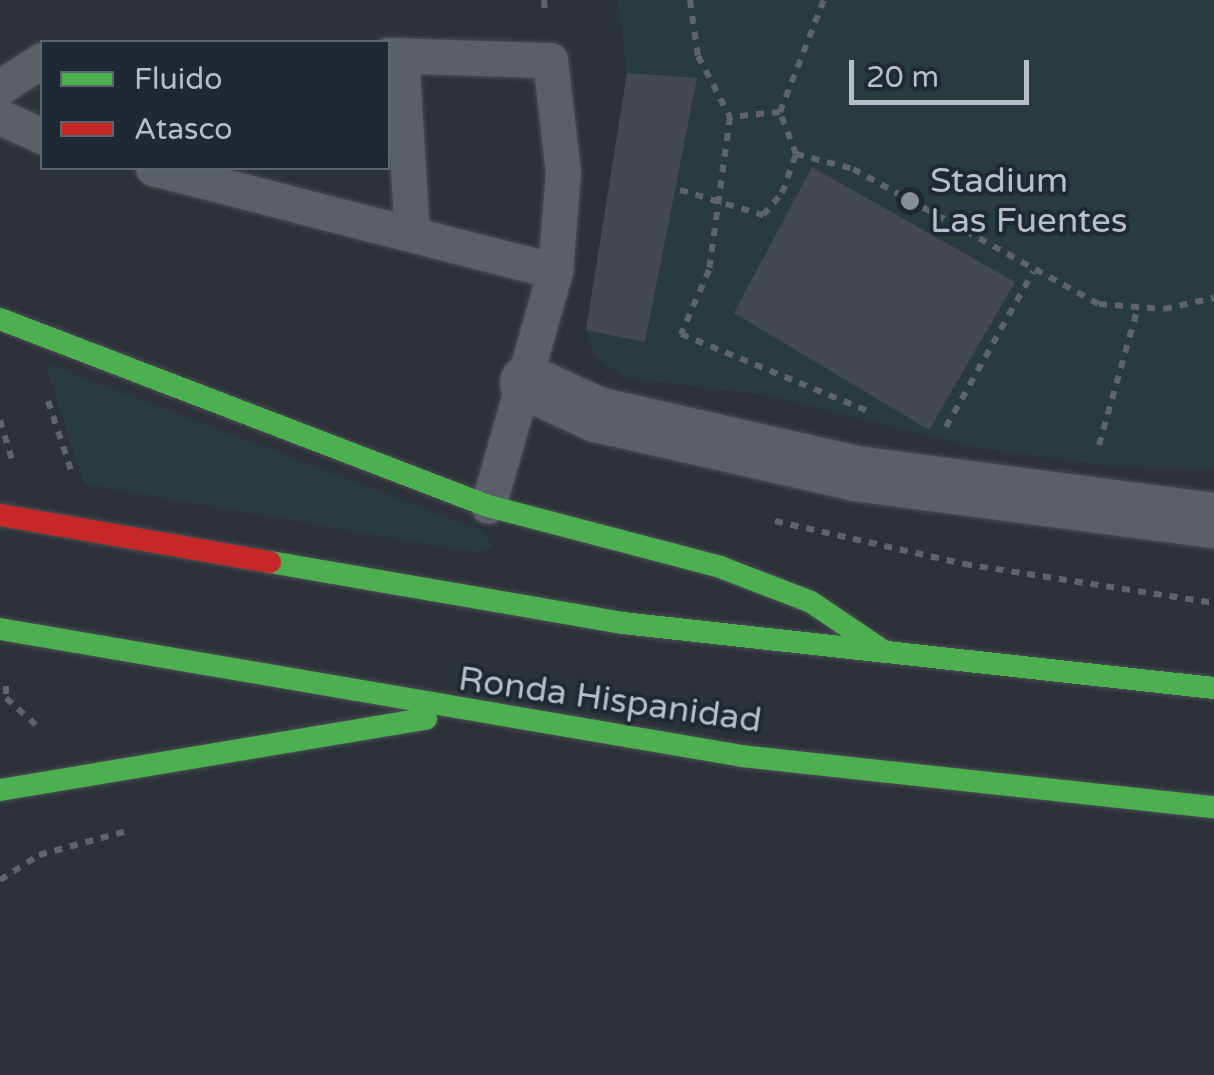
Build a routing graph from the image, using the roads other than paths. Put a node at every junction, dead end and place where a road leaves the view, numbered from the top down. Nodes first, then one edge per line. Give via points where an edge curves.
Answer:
1 (394, 55) edge
2 (40, 61) edge
3 (0, 87) edge
4 (0, 116) edge
5 (40, 135) edge
6 (188, 172) edge
7 (280, 184) edge
8 (412, 234) junction
9 (555, 271) junction
10 (0, 319) edge
11 (527, 382) junction
12 (488, 506) junction
13 (0, 515) edge
14 (1214, 520) edge
15 (0, 629) edge
16 (896, 660) junction
17 (1214, 688) edge
18 (454, 714) junction
19 (0, 790) edge
20 (1214, 807) edge

1 - 8 lane
1 - 9 lane via 550,60 563,172
2 - 3 lane
4 - 5 lane
6 - 7 lane
7 - 8 lane
8 - 9 lane
9 - 11 lane
10 - 12 highway
11 - 12 lane
11 - 14 street via 596,414 855,473
12 - 16 highway via 720,567 811,602
13 - 16 highway via 584,617
15 - 18 highway, Ronda Hispanidad
16 - 17 highway
18 - 19 highway
18 - 20 highway, Ronda Hispanidad

